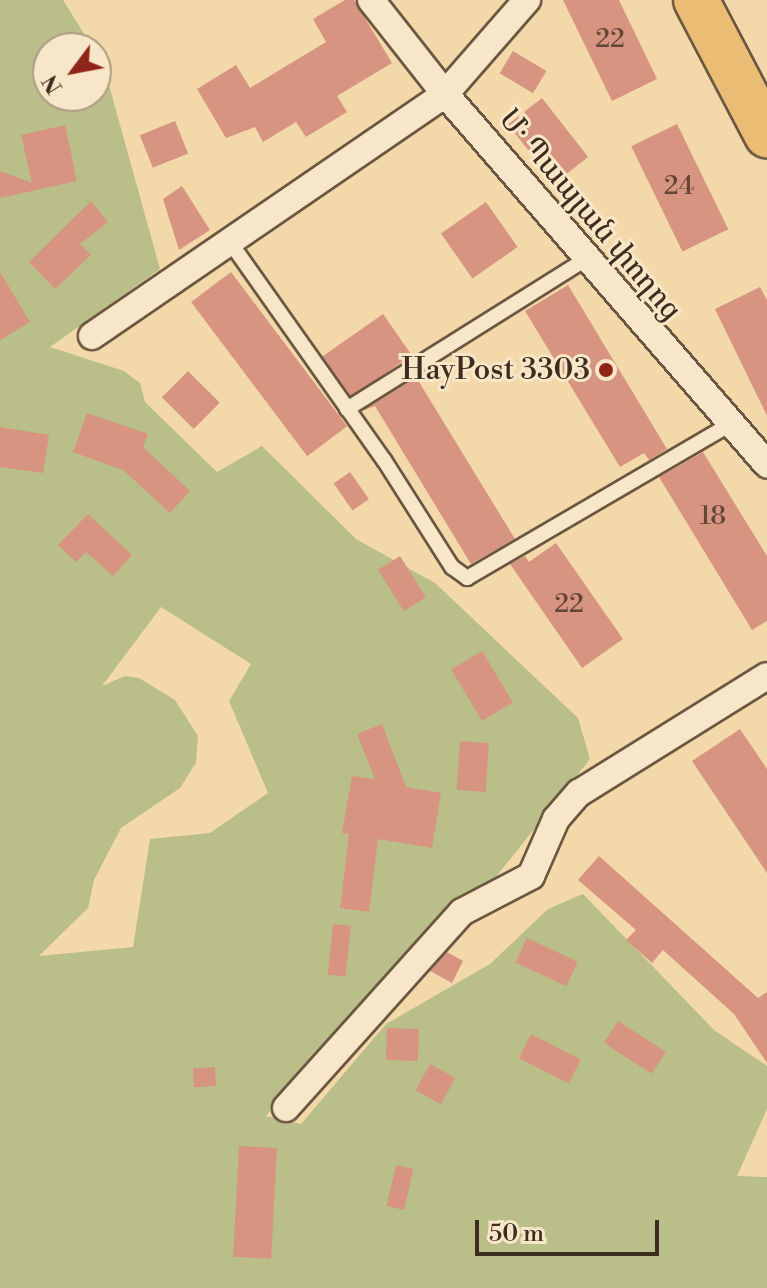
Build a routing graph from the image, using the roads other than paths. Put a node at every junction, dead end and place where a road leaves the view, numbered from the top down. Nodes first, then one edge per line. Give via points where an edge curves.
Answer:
1 (371, 0) edge
2 (527, 0) edge
3 (696, 0) edge
4 (445, 94) junction
5 (767, 135) edge
6 (230, 242) junction
7 (586, 259) junction
8 (92, 336) dead end
9 (347, 409) junction
10 (729, 425) junction
11 (767, 465) edge
12 (767, 676) edge
13 (286, 1108) dead end

1 - 4 street, Մ․ Պապյան փողոց
2 - 4 street
3 - 5 highway
4 - 6 street
4 - 7 street, Մ․ Պապյան փողոց
6 - 8 street
6 - 9 lane
7 - 9 lane
7 - 10 street, Մ․ Պապյան փողոց
9 - 10 lane via 452,567 467,578
10 - 11 street, Մ․ Պապյան փողոց
12 - 13 street via 579,793 556,819 531,876 462,912

